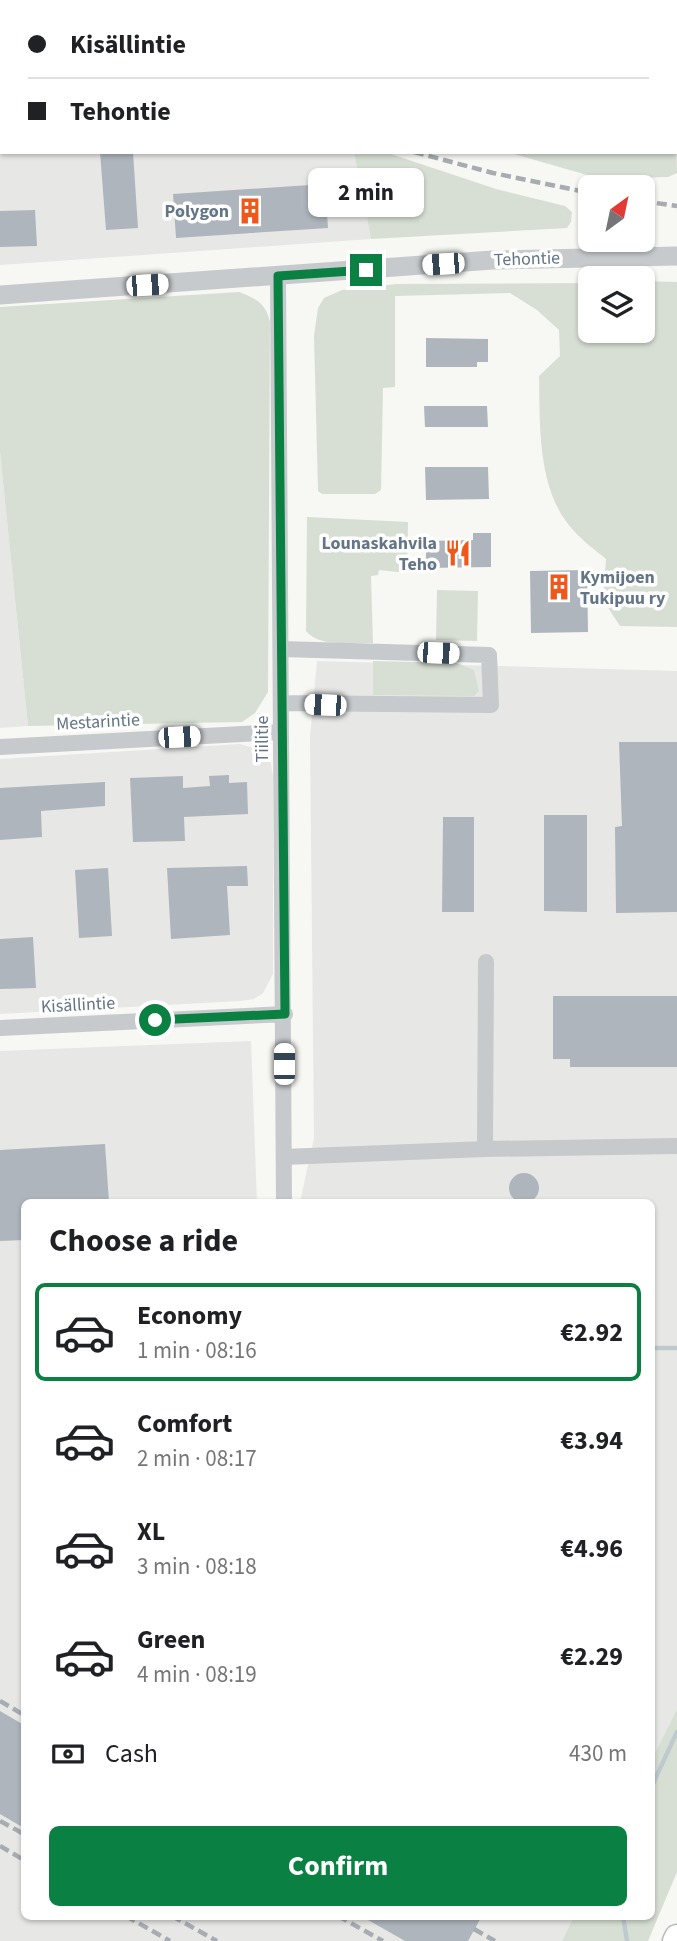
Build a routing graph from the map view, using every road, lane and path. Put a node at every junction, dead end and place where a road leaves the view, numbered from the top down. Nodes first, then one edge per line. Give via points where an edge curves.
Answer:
1 (677, 256) edge
2 (278, 276) junction
3 (0, 295) edge
4 (281, 649) junction
5 (281, 703) junction
6 (281, 732) junction
7 (0, 747) edge
8 (486, 962) dead end
9 (285, 1014) junction
10 (0, 1028) edge
11 (677, 1146) edge
12 (485, 1149) junction
13 (284, 1157) junction
14 (284, 1199) edge

1 - 2 street, Tehontie via 493,260
2 - 3 street, Tehontie
2 - 4 street, Tiilitie
4 - 5 street, Tiilitie
4 - 5 street via 489,655 491,705
5 - 6 street, Tiilitie
6 - 7 street, Mestarintie
6 - 9 street, Tiilitie
8 - 12 street
9 - 10 street, Kisällintie
9 - 13 street, Tiilitie
11 - 12 street
12 - 13 street
13 - 14 street, Tiilitie

